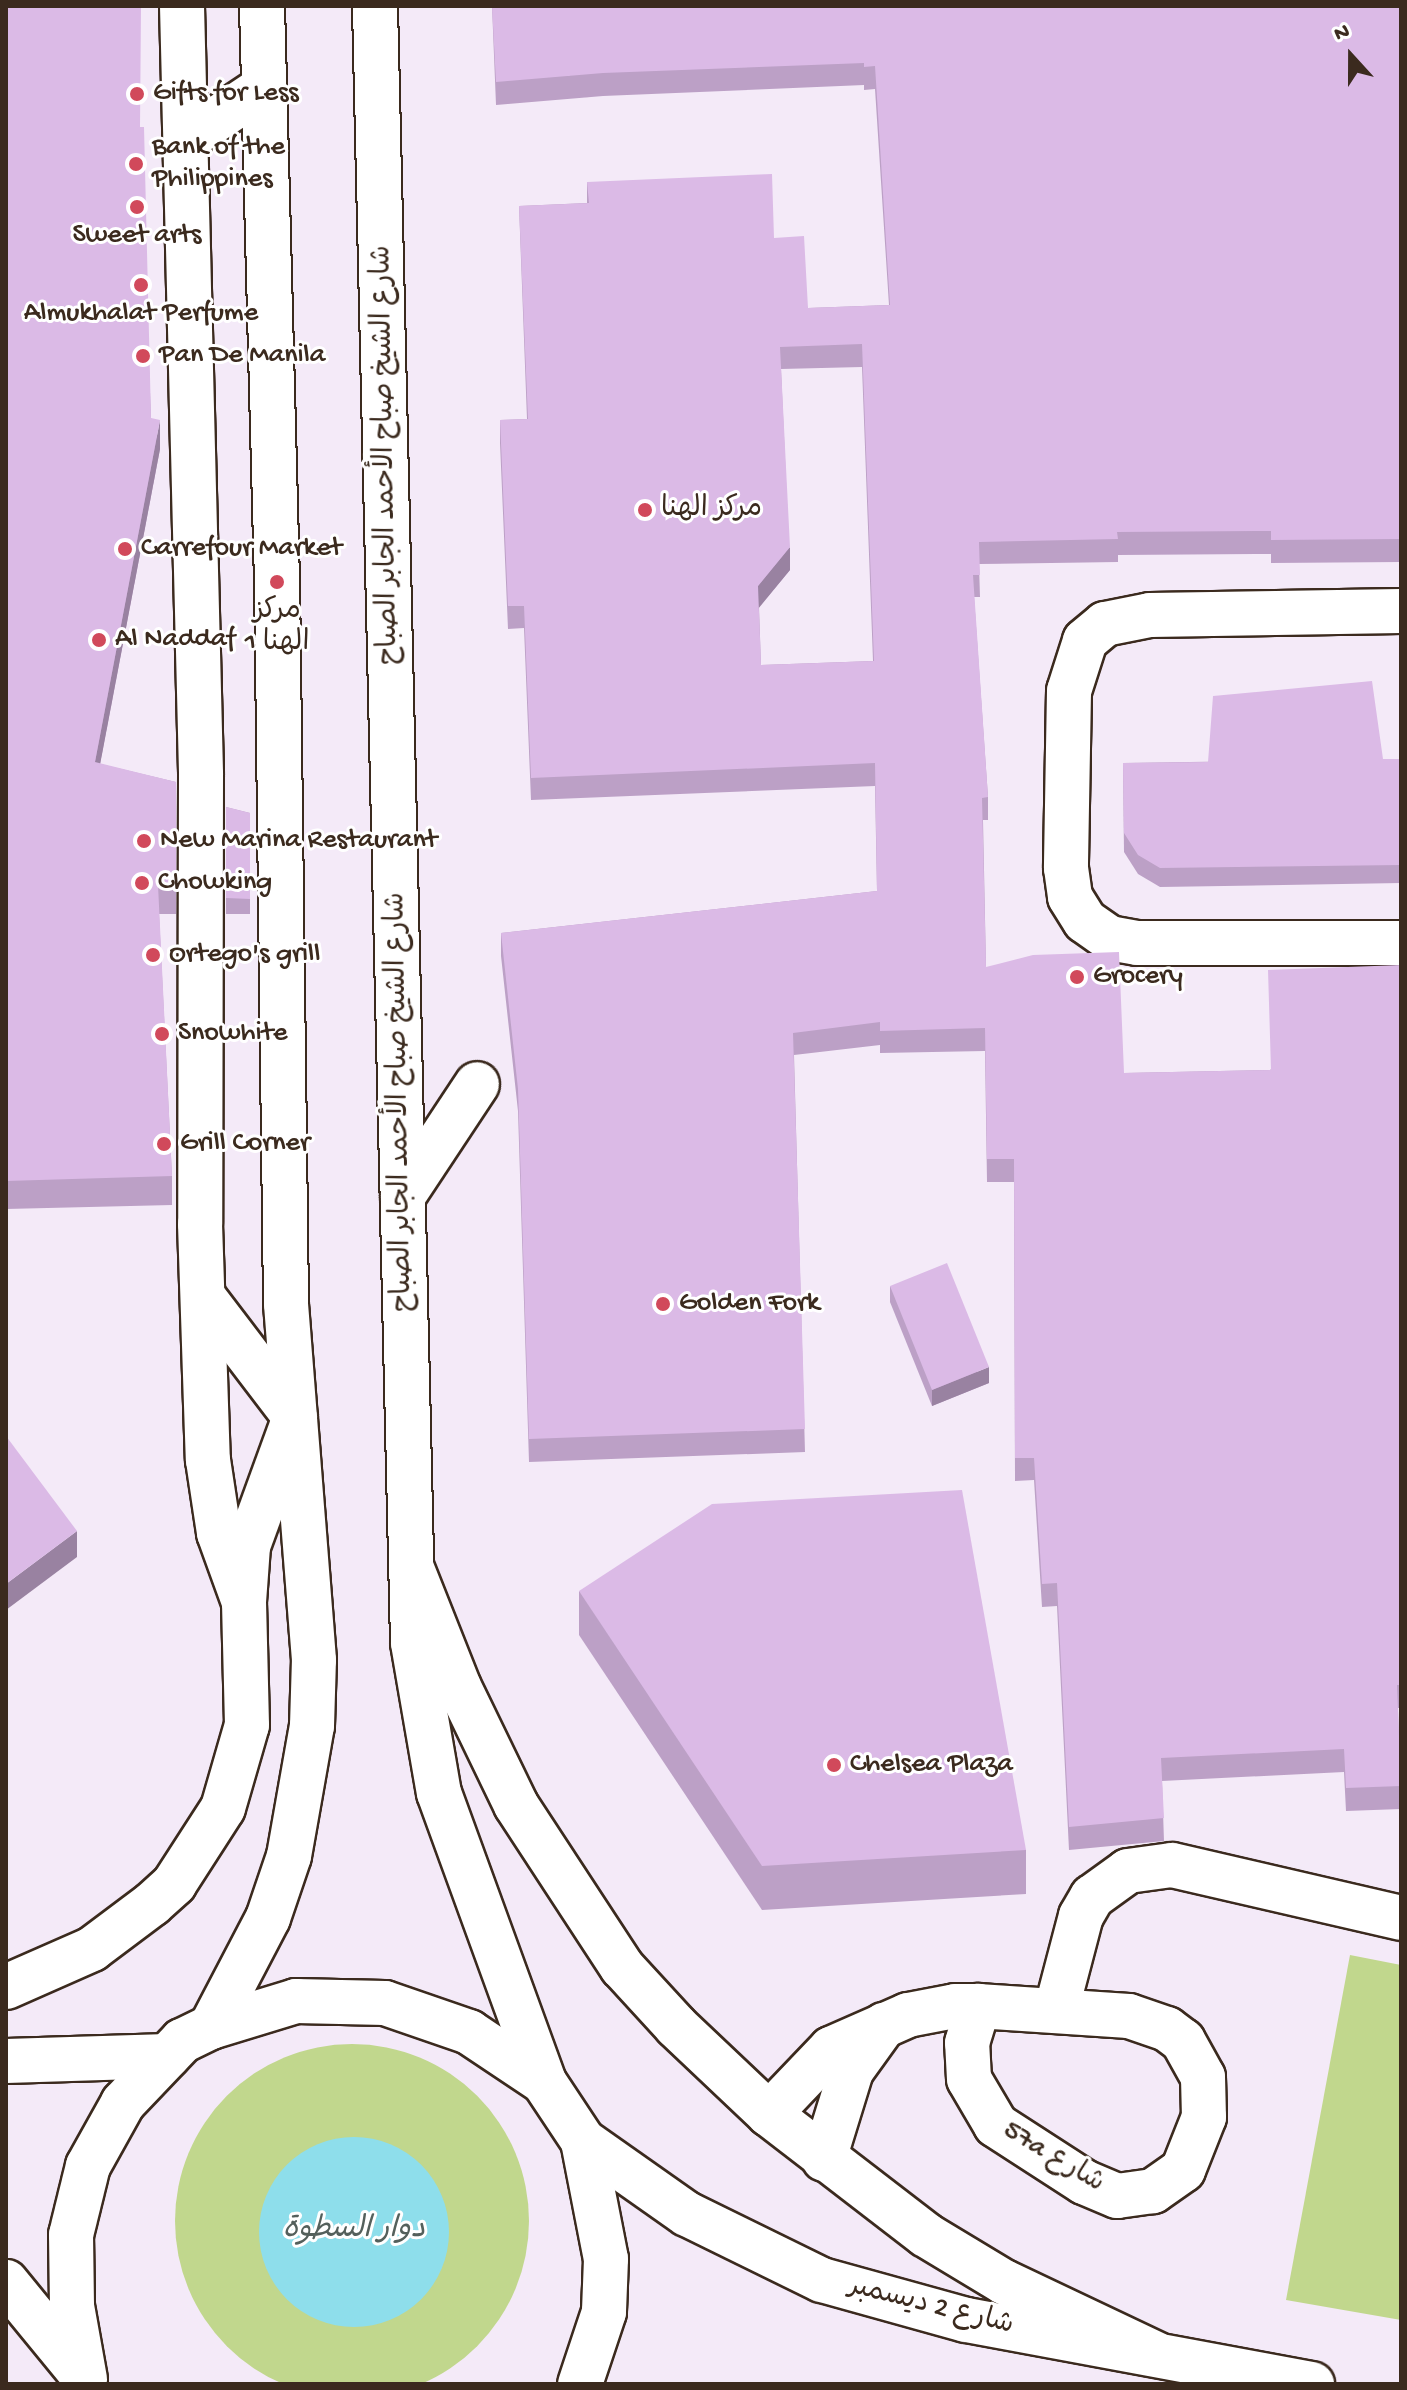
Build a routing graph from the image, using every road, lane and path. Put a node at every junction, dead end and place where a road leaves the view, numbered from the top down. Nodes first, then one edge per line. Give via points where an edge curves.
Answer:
1 (182, 6) edge
2 (262, 6) edge
3 (380, 11) edge
4 (263, 88) junction
5 (188, 138) junction
6 (1401, 611) edge
7 (1401, 943) edge
8 (477, 1084) dead end
9 (403, 1196) junction
10 (205, 1299) junction
11 (295, 1417) junction
12 (411, 1566) junction
13 (244, 1602) junction
14 (1401, 1918) edge
15 (6, 1987) edge
16 (978, 2006) junction
17 (1072, 2012) junction
18 (886, 2023) junction
19 (187, 2041) junction
20 (6, 2061) edge
21 (544, 2082) junction
22 (769, 2114) junction
23 (583, 2141) junction
24 (824, 2159) junction
25 (6, 2282) edge
26 (1156, 2354) junction
27 (86, 2381) edge
28 (580, 2384) edge
29 (1312, 2384) edge

1 - 5 main road
2 - 4 main road
3 - 9 main road, شارع الشيخ صباح الأحمد الجابر الصباح
4 - 5 main road
4 - 11 main road via 277,582 286,1304
5 - 10 main road
6 - 7 main road via 1150,615 1105,624 1085,641 1069,691 1066,868 1070,897 1085,921 1109,938 1137,943
8 - 9 main road
9 - 12 main road, شارع الشيخ صباح الأحمد الجابر الصباح
10 - 11 main road
10 - 13 main road via 212,1497
11 - 13 main road via 248,1546
11 - 19 main road via 314,1660 304,1791 268,1918
12 - 21 main road, شارع الشيخ صباح الأحمد الجابر الصباح via 417,1673 439,1793
12 - 22 main road via 491,1753 571,1895 622,1967
13 - 15 main road via 247,1725 238,1767 202,1847 174,1884 112,1936
14 - 17 main road via 1172,1865 1128,1871 1092,1897 1081,1916
16 - 17 main road, 57a شارع
16 - 17 main road, 57a شارع via 967,2043 969,2079 996,2125 1100,2191 1117,2196 1153,2191 1170,2182 1193,2155 1204,2117 1203,2077 1183,2041 1167,2029 1129,2016
16 - 18 main road, 57a شارع via 931,2009
18 - 22 main road, 57a شارع via 824,2054
18 - 24 main road via 851,2071
19 - 20 main road
19 - 21 main road via 296,2001 385,2003 469,2032
19 - 27 main road via 123,2103 88,2166 71,2235 72,2306
21 - 23 main road
22 - 24 main road
23 - 26 main road, شارع 2 ديسمبر via 687,2214 822,2280 966,2320
23 - 28 main road via 606,2259 604,2312
24 - 26 main road via 926,2235 1004,2282
25 - 27 main road
26 - 29 main road, شارع 2 ديسمبر

